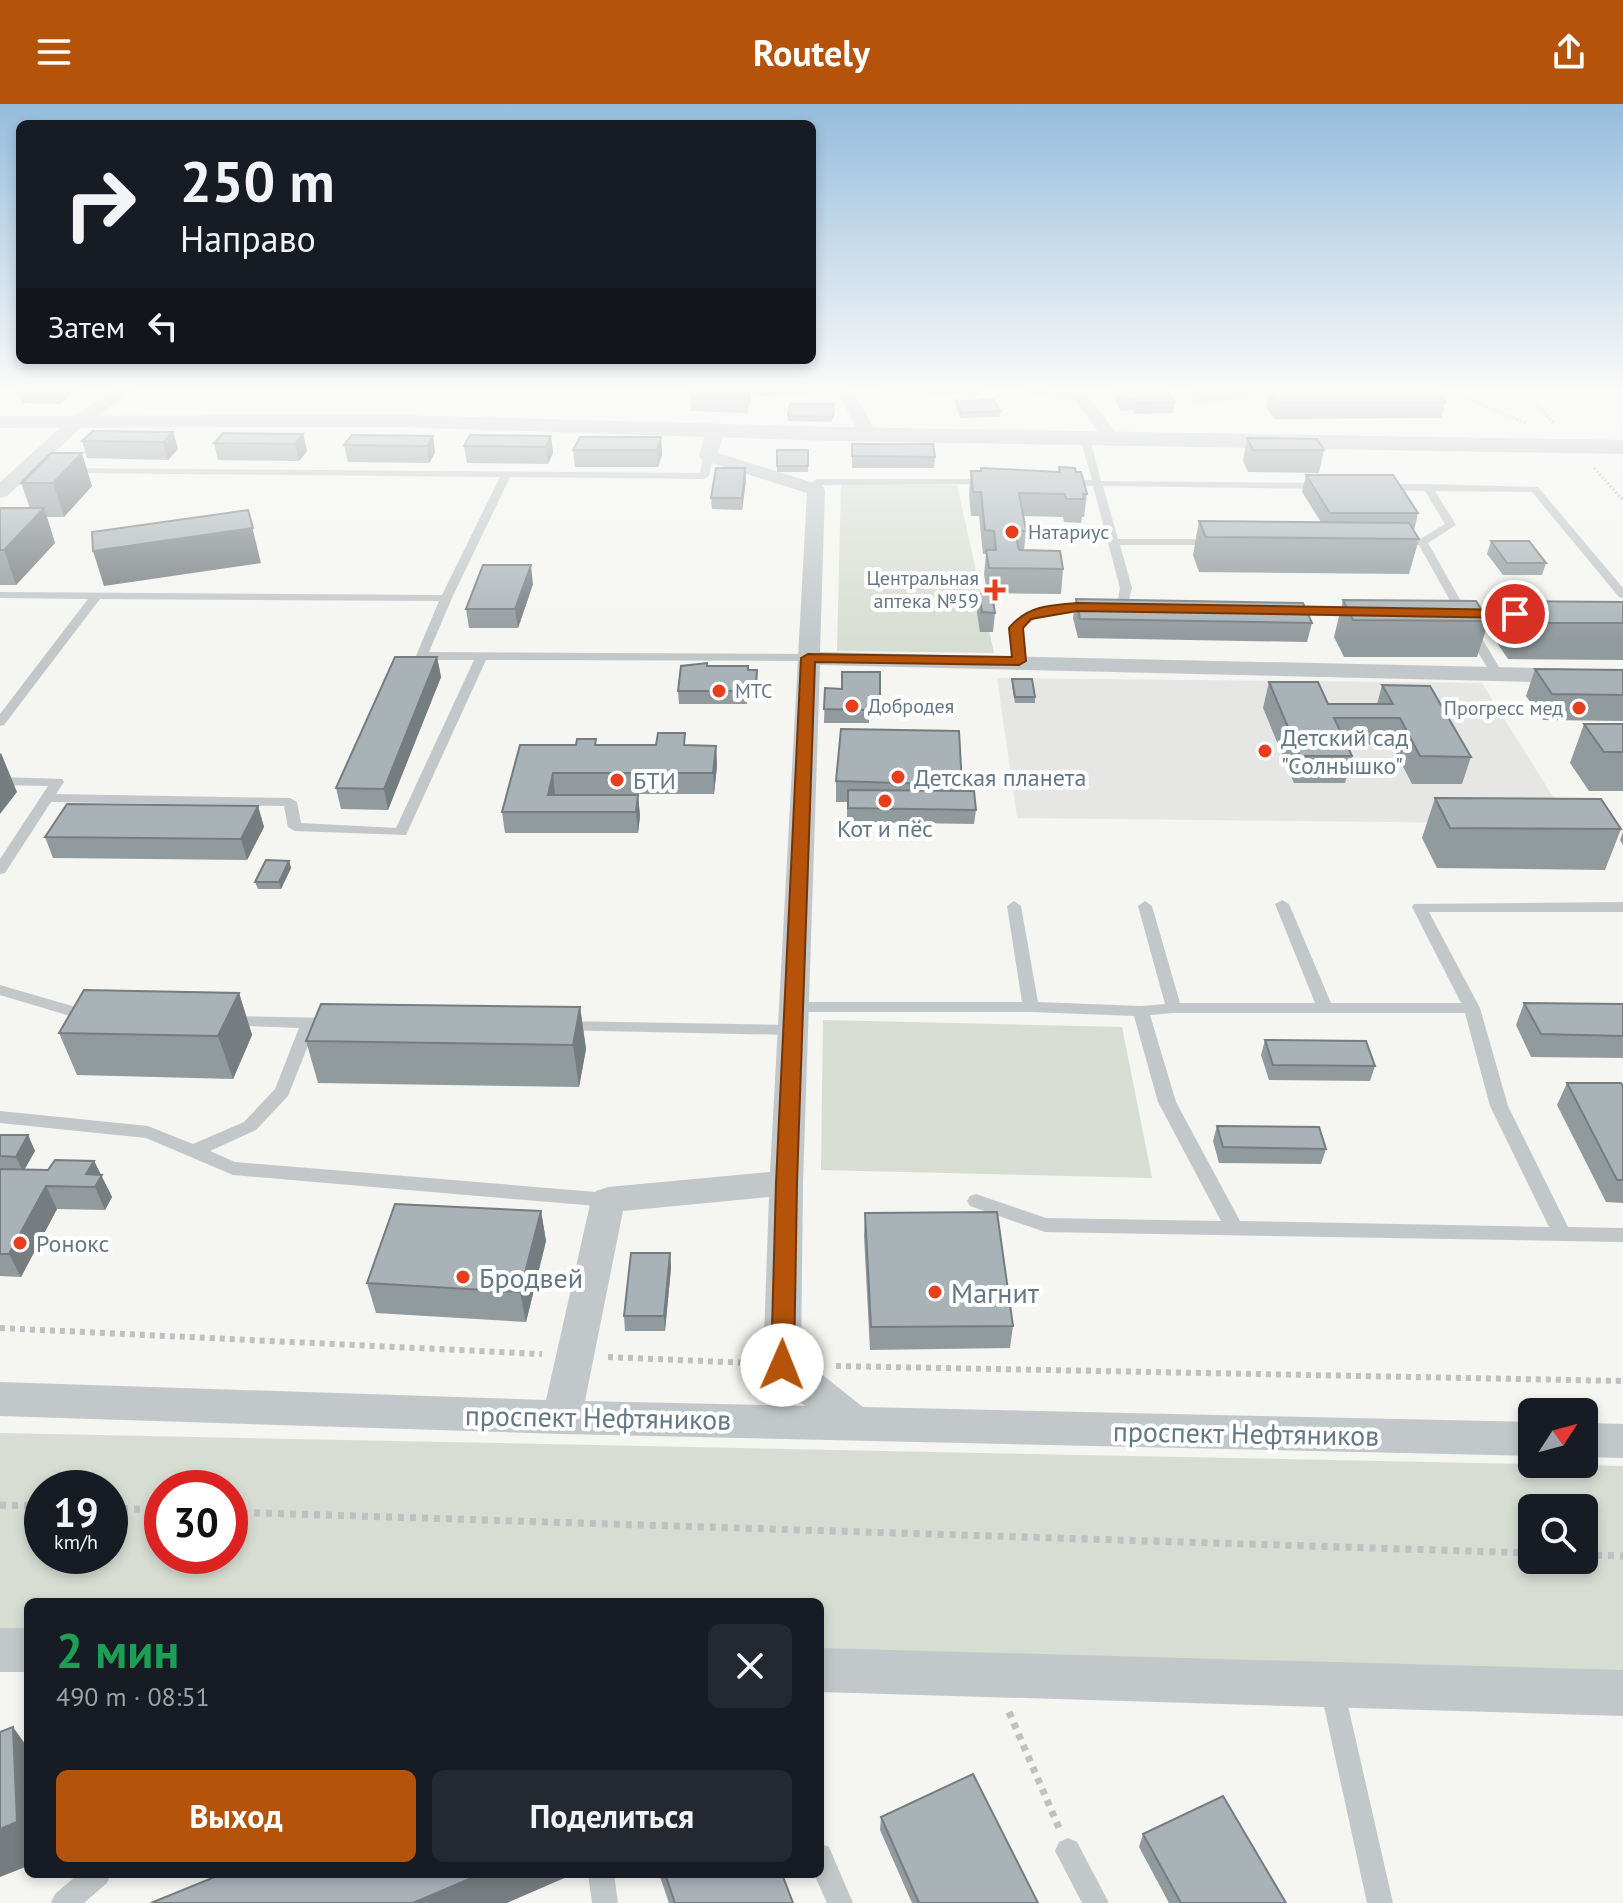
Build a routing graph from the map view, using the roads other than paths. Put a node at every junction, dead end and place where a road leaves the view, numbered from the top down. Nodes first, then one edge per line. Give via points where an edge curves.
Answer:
1 (25, 474) edge
2 (411, 474) edge
3 (705, 474) edge
4 (780, 474) edge
5 (1094, 474) edge
6 (506, 475) junction
7 (1003, 482) edge
8 (1050, 482) edge
9 (1096, 483) junction
10 (1333, 486) edge
11 (1365, 486) edge
12 (1428, 487) junction
13 (816, 490) junction
14 (0, 492) edge
15 (1113, 542) junction
16 (1221, 542) edge
17 (1391, 542) edge
18 (1422, 542) junction
19 (0, 595) edge
20 (97, 595) junction
21 (1623, 595) edge
22 (446, 598) junction
23 (1122, 609) junction
24 (1137, 609) edge
25 (1276, 611) edge
26 (1369, 612) edge
27 (1446, 613) edge
28 (1462, 613) junction
29 (1535, 614) edge
30 (481, 657) junction
31 (808, 658) junction
32 (1019, 661) junction
33 (1497, 674) junction
34 (1623, 677) edge
35 (0, 722) edge
36 (0, 781) edge
37 (46, 798) junction
38 (0, 870) edge
39 (1282, 904) dead end
40 (1014, 906) dead end
41 (1145, 906) dead end
42 (1623, 907) edge
43 (0, 990) edge
44 (1031, 1007) junction
45 (1174, 1008) junction
46 (1325, 1008) junction
47 (1472, 1008) junction
48 (1141, 1011) junction
49 (793, 1018) junction
50 (114, 1020) edge
51 (204, 1021) edge
52 (309, 1023) junction
53 (356, 1023) edge
54 (543, 1026) edge
55 (0, 1117) edge
56 (193, 1151) junction
57 (786, 1183) junction
58 (608, 1200) junction
59 (976, 1201) dead end
60 (1235, 1229) junction
61 (1562, 1234) junction
62 (1623, 1235) edge
63 (0, 1399) edge
64 (562, 1417) junction
65 (856, 1424) junction
66 (1518, 1439) edge
67 (1598, 1440) edge
68 (1623, 1441) edge
69 (0, 1650) edge
70 (24, 1650) edge
71 (824, 1670) edge
72 (1331, 1683) junction
73 (1623, 1693) edge
74 (1068, 1851) road end
75 (824, 1865) edge
76 (93, 1878) edge
77 (602, 1878) edge
78 (64, 1903) edge
79 (605, 1903) edge
80 (840, 1903) edge
81 (1096, 1903) edge
82 (1380, 1903) edge

1 - 14 street
2 - 6 lane
3 - 6 lane
4 - 13 street
5 - 9 lane
6 - 22 lane
7 - 13 lane via 817,482
8 - 9 lane
9 - 10 lane
9 - 15 lane
11 - 12 lane
12 - 18 lane via 1451,525
12 - 21 lane via 1535,489
13 - 31 street
15 - 16 lane
15 - 23 lane via 1126,588
17 - 18 lane
18 - 28 lane
19 - 20 lane
20 - 22 lane
20 - 35 lane
22 - 30 lane via 422,656
23 - 24 lane
23 - 32 lane via 1049,609 1027,616 1016,628
25 - 26 lane
27 - 28 lane
28 - 29 lane
28 - 33 lane
30 - 31 lane
30 - 37 lane via 401,832 295,827 290,802
31 - 32 street
31 - 49 street
32 - 33 street
33 - 34 street
36 - 37 lane via 57,782
37 - 38 lane
39 - 46 lane
40 - 44 lane
41 - 45 lane
42 - 47 lane via 1419,907
43 - 50 lane
44 - 48 lane
44 - 49 lane
45 - 46 lane
45 - 48 lane
46 - 47 lane
47 - 61 lane via 1499,1106
48 - 60 lane via 1167,1102
49 - 54 lane
49 - 57 street
51 - 52 lane
52 - 53 lane
52 - 56 lane via 282,1092 250,1126
55 - 56 lane via 148,1132
56 - 58 lane via 233,1168
57 - 58 street
57 - 65 street via 782,1365
58 - 64 street
59 - 60 lane via 1045,1225
60 - 61 lane
61 - 62 lane
63 - 64 street, проспект Нефтяников
64 - 65 street, проспект Нефтяников
65 - 66 street, проспект Нефтяников
67 - 68 street
69 - 70 street
71 - 72 street
72 - 73 street
72 - 82 lane
74 - 81 lane
75 - 80 lane
76 - 78 lane
77 - 79 lane

